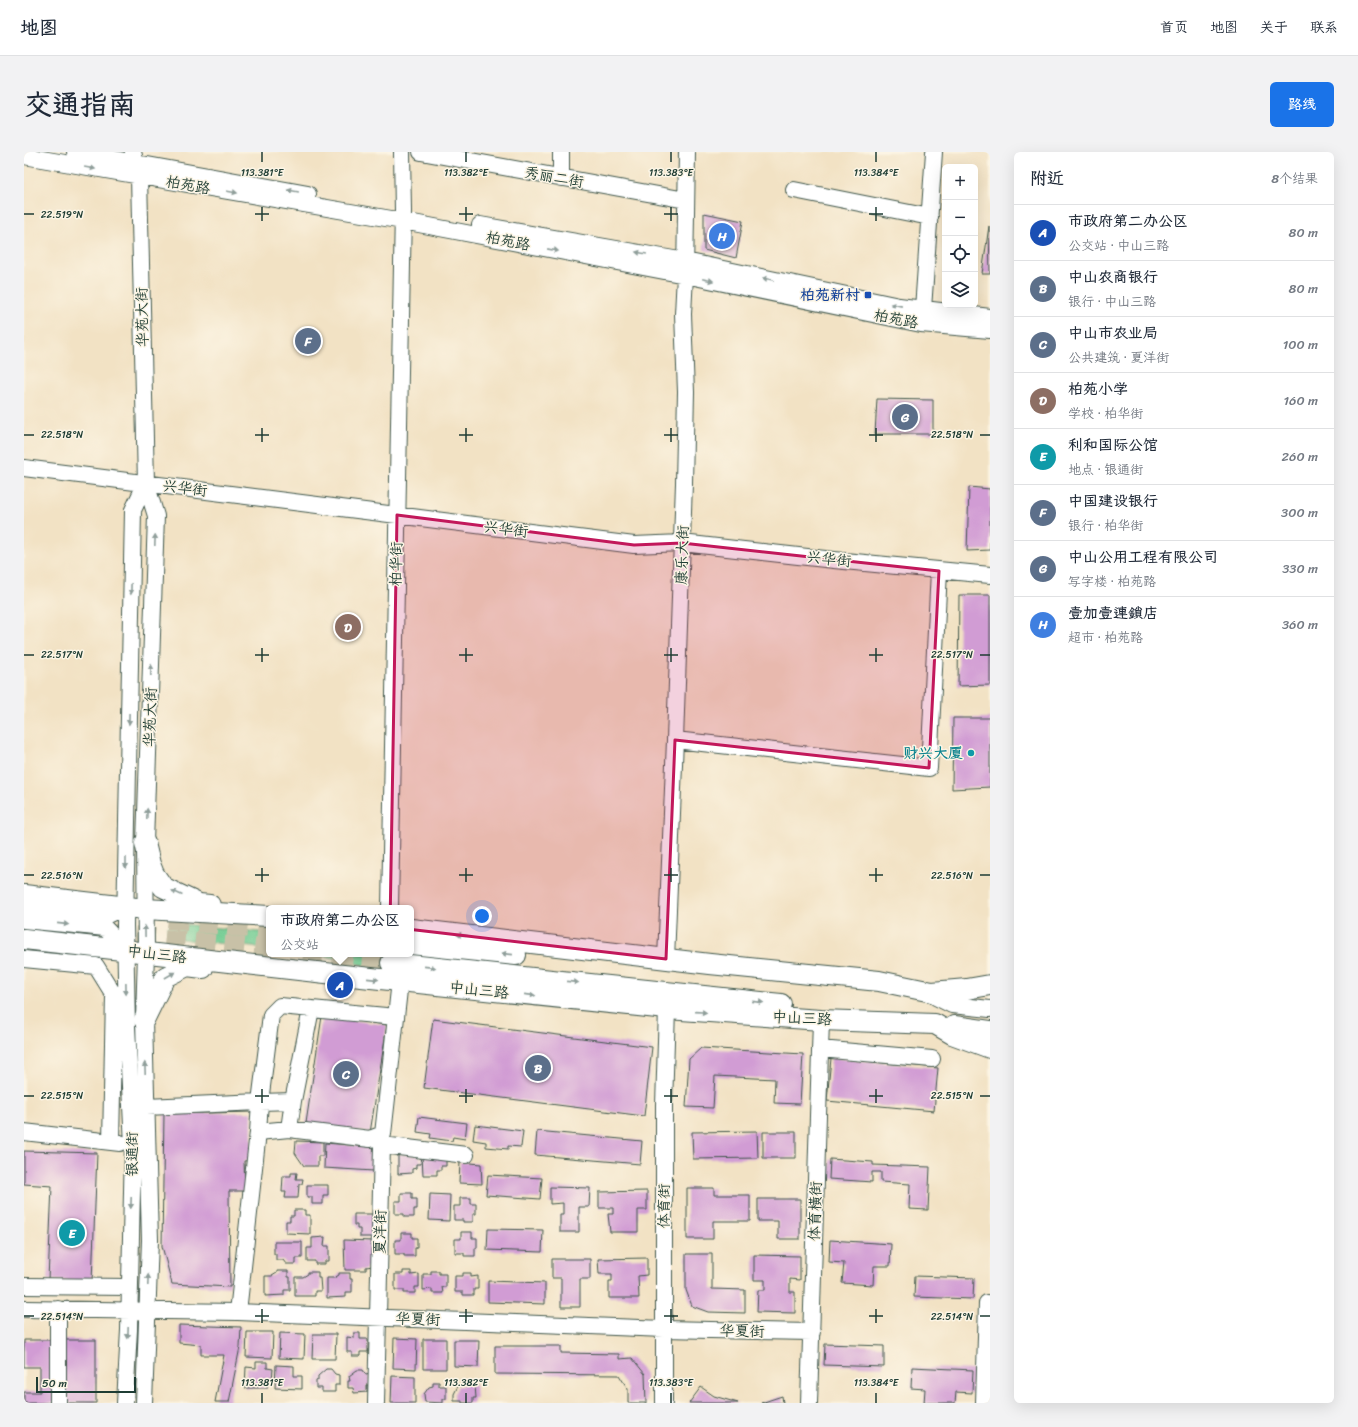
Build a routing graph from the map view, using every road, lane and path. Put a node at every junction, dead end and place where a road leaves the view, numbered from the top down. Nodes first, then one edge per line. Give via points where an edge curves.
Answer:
1 (75, 152) edge
2 (402, 152) edge
3 (421, 152) edge
4 (562, 152) edge
5 (687, 152) edge
6 (934, 152) edge
7 (24, 156) edge
8 (136, 164) edge
9 (561, 178) junction
10 (794, 190) dead end
11 (686, 200) junction
12 (403, 216) junction
13 (930, 217) junction
14 (685, 268) junction
15 (923, 309) junction
16 (990, 317) edge
17 (990, 330) edge
18 (24, 468) edge
19 (146, 484) junction
20 (397, 515) junction
21 (682, 543) junction
22 (939, 571) junction
23 (990, 575) edge
24 (675, 740) junction
25 (145, 843) junction
26 (24, 895) edge
27 (390, 905) edge
28 (135, 907) junction
29 (24, 908) edge
30 (266, 914) edge
31 (266, 914) edge
32 (24, 920) edge
33 (414, 930) edge
34 (24, 939) edge
35 (414, 944) edge
36 (126, 950) junction
37 (146, 952) junction
38 (24, 959) edge
39 (666, 959) junction
40 (391, 963) tunnel mouth
41 (303, 971) junction
42 (400, 982) junction
43 (990, 985) edge
44 (934, 994) junction
45 (990, 999) edge
46 (311, 1009) junction
47 (990, 1009) edge
48 (667, 1010) junction
49 (396, 1017) junction
50 (144, 1020) junction
51 (821, 1020) junction
52 (990, 1021) edge
53 (935, 1024) junction
54 (990, 1031) edge
55 (990, 1048) edge
56 (820, 1049) junction
57 (932, 1060) dead end
58 (293, 1101) junction
59 (260, 1102) junction
60 (146, 1107) junction
61 (289, 1129) junction
62 (24, 1132) edge
63 (258, 1132) junction
64 (111, 1142) junction
65 (140, 1146) junction
66 (466, 1155) dead end
67 (24, 1286) edge
68 (129, 1287) junction
69 (987, 1303) dead end
70 (24, 1309) edge
71 (58, 1310) junction
72 (129, 1311) junction
73 (147, 1311) junction
74 (238, 1312) junction
75 (378, 1318) junction
76 (664, 1329) junction
77 (812, 1332) junction
78 (58, 1403) edge
79 (125, 1403) edge
80 (144, 1403) edge
81 (376, 1403) edge
82 (664, 1403) edge
83 (810, 1403) edge
84 (984, 1403) edge

1 - 8 street, 柏苑路
2 - 12 street, 柏华街
3 - 9 street, 秀丽二街
4 - 9 street
5 - 11 street, 康乐大街
6 - 13 street
7 -> 8 street, 柏苑路
8 - 12 street, 柏苑路
8 - 19 street, 华苑大街
9 - 11 street, 秀丽二街
10 - 13 street
11 - 14 street, 康乐大街
12 - 14 street, 柏苑路
12 - 20 street, 柏华街
13 - 15 street
15 -> 14 street, 柏苑路
14 -> 17 street, 柏苑路 via 921,324
14 - 21 street, 康乐大街 via 683,314 686,392
15 - 16 street, 柏苑路
18 - 19 street, 兴华街
19 - 20 street, 兴华街
25 -> 19 street, 华苑大街 via 156,516
19 -> 28 street, 华苑大街 via 133,510 126,836
20 - 21 street, 兴华街 via 634,545
20 - 27 street, 柏华街
21 - 22 street, 兴华街
21 - 24 street, 康乐大街
22 - 23 street, 兴华街
22 - 24 street via 929,768
24 - 39 street, 康乐大街
25 - 28 street, 华苑大街
30 -> 25 main road via 200,904 163,887 154,874
26 - 28 main road
28 - 29 street via 106,916
28 - 31 main road
28 - 36 street, 银通街
37 -> 28 street, 华苑大街
32 -> 36 street via 105,928
39 -> 33 main road
34 - 36 main road, 中山三路
44 -> 35 main road via 684,973
36 - 37 main road, 中山三路
36 -> 65 street, 银通街 via 127,1027
37 - 41 main road, 中山三路 via 162,956
37 - 50 street, 华苑大街
38 - 64 street via 96,966 114,995
39 - 44 main road via 879,981
40 -> 53 main road, 中山三路 via 850,1011
41 -> 42 main road, 中山三路
50 -> 41 main road via 165,977 187,966 248,974
42 -> 48 main road, 中山三路
42 - 49 street
43 - 44 main road
44 - 45 main road
44 - 47 street via 952,1005
46 - 49 street
46 - 58 street
46 - 59 street via 280,1006 271,1014
48 -> 51 main road, 中山三路
48 - 76 street, 体育街 via 664,1105
49 - 61 street via 383,1134 370,1139
60 -> 50 street, 华苑大街
51 - 53 main road, 中山三路
51 - 56 street, 体育横街
52 - 53 street via 953,1017
53 - 54 main road, 中山三路
53 - 55 main road via 952,1034
56 - 57 street
56 - 77 street, 体育横街
58 - 59 street
58 - 61 street
59 - 60 street
59 - 63 street
60 - 65 street, 华苑大街
61 - 63 street
62 - 64 street
63 - 74 street
64 - 65 street
65 -> 68 street, 银通街
73 -> 65 street via 150,1240
66 - 75 street, 夏洋街 via 382,1145
67 - 68 street
68 - 72 street, 银通街
69 - 84 street
70 - 71 street, 华夏街
71 - 72 street, 华夏街
71 - 78 street
72 - 73 street, 华夏街
72 -> 79 street, 银通街
73 - 74 street, 华夏街
73 - 80 street
74 - 75 street, 华夏街
75 - 76 street, 华夏街
75 - 81 street, 夏洋街
76 - 77 street, 华夏街
76 - 82 street, 体育街
77 - 83 street, 体育横街

